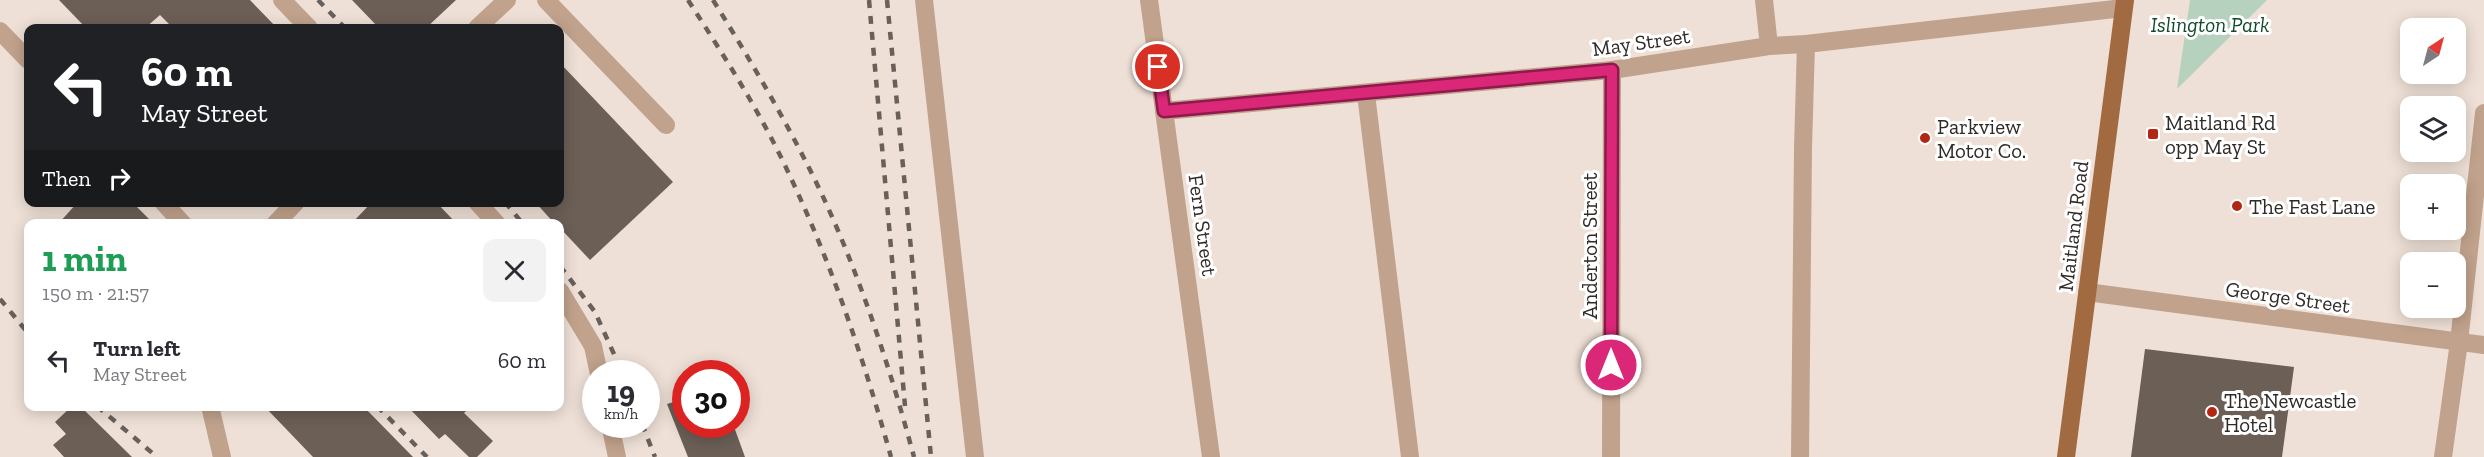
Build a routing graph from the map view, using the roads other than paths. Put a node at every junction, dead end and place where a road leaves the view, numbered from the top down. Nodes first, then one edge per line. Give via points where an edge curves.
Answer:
1 (282, 0) edge
2 (507, 0) edge
3 (546, 0) edge
4 (924, 0) edge
5 (1149, 0) edge
6 (1764, 0) edge
7 (2124, 4) edge
8 (305, 24) edge
9 (481, 24) edge
10 (0, 31) edge
11 (1806, 44) junction
12 (1769, 46) junction
13 (24, 56) edge
14 (1612, 70) junction
15 (1366, 94) junction
16 (1164, 111) junction
17 (2484, 113) edge
18 (666, 125) dead end
19 (168, 207) edge
20 (291, 207) edge
21 (482, 207) edge
22 (178, 219) edge
23 (280, 219) edge
24 (492, 219) edge
25 (2087, 292) junction
26 (564, 298) edge
27 (2459, 342) junction
28 (2484, 345) edge
29 (596, 360) edge
30 (211, 411) edge
31 (613, 438) edge
32 (222, 457) edge
33 (617, 457) edge
34 (975, 457) edge
35 (1211, 457) edge
36 (1410, 457) edge
37 (1611, 457) edge
38 (1800, 457) edge
39 (2066, 457) edge
40 (2443, 457) edge

1 - 8 street
2 - 9 street
3 - 18 street
4 - 34 street
5 - 16 street, Fern Street
6 - 12 street
7 - 11 street, May Street
7 - 25 main road, Maitland Road
10 - 13 street
11 - 12 street, May Street
11 - 38 street
12 - 14 street, May Street
14 - 15 street, May Street
14 - 37 street, Anderton Street
15 - 16 street, May Street
15 - 36 street
16 - 35 street, Fern Street
17 - 27 street
19 - 22 street
20 - 23 street
21 - 24 street
25 - 27 street, George Street
25 - 39 main road, Maitland Road
26 - 29 street via 593,346
27 - 28 street, George Street
27 - 40 street
30 - 32 street
31 - 33 street

